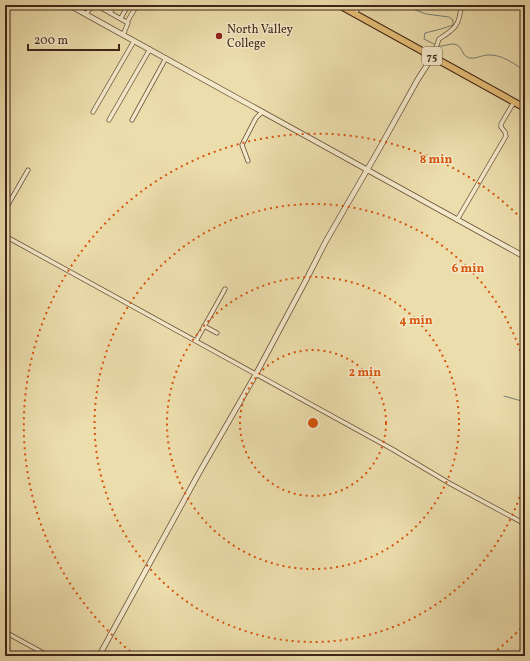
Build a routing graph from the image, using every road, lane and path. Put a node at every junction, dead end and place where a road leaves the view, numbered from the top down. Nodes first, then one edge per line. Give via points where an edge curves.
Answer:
1 (69, 5) edge
2 (93, 5) edge
3 (114, 5) edge
4 (128, 5) edge
5 (137, 5) edge
6 (339, 5) edge
7 (359, 5) edge
8 (461, 5) edge
9 (99, 6) edge
10 (110, 13) junction
11 (86, 14) junction
12 (355, 14) junction
13 (121, 18) junction
14 (127, 22) junction
15 (122, 35) junction
16 (134, 41) junction
17 (150, 49) junction
18 (433, 56) junction
19 (166, 58) junction
20 (525, 98) edge
21 (514, 102) junction
22 (523, 107) edge
23 (93, 112) dead end
24 (262, 112) junction
25 (109, 120) dead end
26 (132, 120) dead end
27 (248, 162) dead end
28 (28, 170) dead end
29 (368, 170) junction
30 (5, 210) edge
31 (457, 220) junction
32 (5, 236) edge
33 (525, 257) edge
34 (225, 289) dead end
35 (204, 326) junction
36 (217, 333) dead end
37 (196, 341) junction
38 (256, 374) junction
39 (525, 524) edge
40 (5, 632) edge
41 (49, 656) edge
42 (99, 656) edge

1 - 11 street
2 - 11 street
3 - 10 street
4 - 13 street
5 - 14 street
6 - 12 highway, 75
7 - 12 street
8 - 18 street via 459,22 449,34 439,39
9 - 10 street
10 - 13 street
11 - 15 street
12 - 18 highway, 75
13 - 14 street
14 - 15 street via 128,25
15 - 16 street
16 - 17 street
16 - 23 street
17 - 19 street
17 - 25 street
18 - 21 highway, 75
18 - 29 street
19 - 24 street
19 - 26 street
20 - 22 street
21 - 22 highway, 75
21 - 31 street via 501,126 506,136
24 - 27 street via 256,118 242,145
24 - 29 street
28 - 30 street
29 - 31 street
29 - 38 street via 326,241
31 - 33 street
32 - 37 street
34 - 35 street
35 - 36 street
35 - 37 street
37 - 38 street
38 - 39 street
38 - 42 street
40 - 41 street

